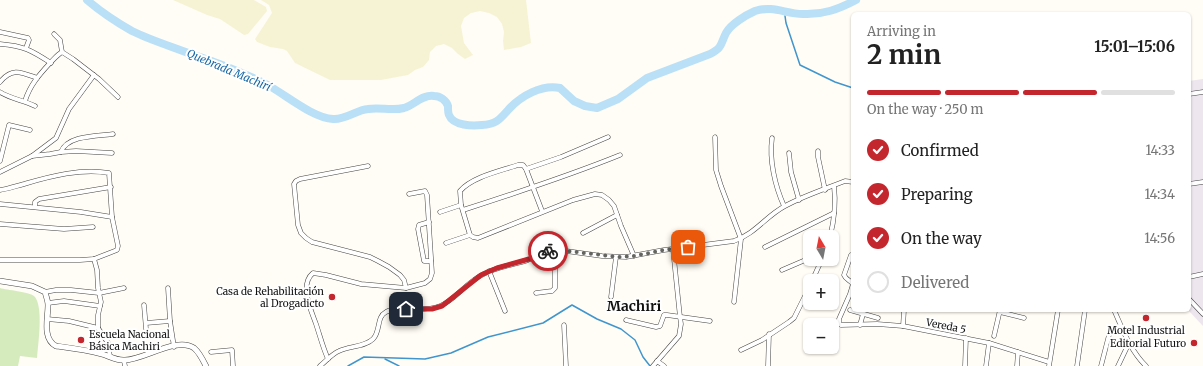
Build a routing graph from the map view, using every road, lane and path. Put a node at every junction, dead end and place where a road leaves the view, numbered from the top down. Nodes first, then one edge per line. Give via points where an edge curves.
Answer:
1 (0, 32) edge
2 (54, 34) dead end
3 (0, 44) edge
4 (26, 48) junction
5 (62, 52) junction
6 (51, 63) junction
7 (94, 75) junction
8 (37, 78) junction
9 (0, 82) edge
10 (0, 92) edge
11 (1203, 92) edge
12 (1191, 94) edge
13 (118, 97) dead end
14 (25, 101) junction
15 (35, 106) dead end
16 (30, 130) dead end
17 (113, 134) dead end
18 (608, 137) dead end
19 (715, 137) dead end
20 (772, 138) dead end
21 (818, 151) dead end
22 (61, 152) junction
23 (112, 153) dead end
24 (789, 153) dead end
25 (620, 155) dead end
26 (32, 156) junction
27 (0, 161) edge
28 (368, 166) dead end
29 (526, 169) junction
30 (0, 172) edge
31 (851, 182) edge
32 (1203, 182) edge
33 (1191, 184) edge
34 (834, 186) junction
35 (111, 187) junction
36 (533, 187) junction
37 (0, 190) edge
38 (825, 190) junction
39 (409, 194) dead end
40 (799, 200) junction
41 (0, 204) edge
42 (461, 205) junction
43 (784, 206) junction
44 (34, 207) junction
45 (462, 210) junction
46 (542, 211) junction
47 (440, 212) dead end
48 (834, 213) junction
49 (617, 215) junction
50 (112, 217) junction
51 (429, 222) junction
52 (0, 224) edge
53 (93, 227) dead end
54 (831, 230) edge
55 (583, 233) dead end
56 (470, 235) junction
57 (740, 239) junction
58 (446, 243) dead end
59 (765, 247) dead end
60 (555, 250) junction
61 (673, 250) junction
62 (851, 255) dead end
63 (634, 256) junction
64 (616, 257) junction
65 (94, 259) junction
66 (0, 260) edge
67 (431, 261) junction
68 (803, 261) edge
69 (782, 270) dead end
70 (489, 271) junction
71 (1203, 274) edge
72 (1191, 277) edge
73 (0, 281) edge
74 (851, 282) edge
75 (124, 288) dead end
76 (168, 288) dead end
77 (406, 288) junction
78 (851, 291) edge
79 (45, 292) junction
80 (99, 293) junction
81 (536, 293) dead end
82 (611, 297) dead end
83 (803, 300) edge
84 (1191, 300) edge
85 (734, 302) dead end
86 (48, 303) junction
87 (144, 305) dead end
88 (100, 306) junction
89 (505, 311) dead end
90 (856, 312) edge
91 (904, 312) edge
92 (1000, 312) edge
93 (1003, 312) edge
94 (1058, 312) edge
95 (1085, 312) edge
96 (1115, 312) edge
97 (863, 314) junction
98 (1203, 314) edge
99 (680, 317) junction
100 (878, 318) dead end
101 (1024, 318) dead end
102 (47, 319) junction
103 (626, 320) dead end
104 (170, 321) junction
105 (710, 321) dead end
106 (146, 323) junction
107 (564, 325) dead end
108 (860, 325) junction
109 (903, 326) junction
110 (1120, 326) junction
111 (98, 328) junction
112 (146, 329) dead end
113 (769, 334) junction
114 (994, 336) dead end
115 (966, 338) junction
116 (989, 343) junction
117 (1129, 343) junction
118 (174, 347) junction
119 (741, 350) dead end
120 (211, 352) dead end
121 (1018, 352) junction
122 (110, 357) junction
123 (328, 360) junction
124 (657, 361) junction
125 (125, 363) edge
126 (1049, 364) edge
127 (206, 366) edge
128 (233, 366) edge
129 (320, 366) edge
130 (566, 366) edge
131 (653, 366) edge
132 (664, 366) edge
133 (768, 366) edge
134 (965, 366) edge
135 (986, 366) edge
136 (1017, 366) edge
137 (1077, 366) edge
138 (1101, 366) edge
139 (1118, 366) edge
140 (1146, 366) edge

1 - 4 street via 28,38
2 - 5 street via 60,40
3 - 4 street
4 - 6 street
5 - 6 street via 55,56
5 - 7 street
6 - 8 street
7 - 13 street
7 - 26 street via 69,109 56,138
8 - 9 street via 15,72 5,75
8 - 14 street
10 - 14 street
11 - 12 street
14 - 15 street
16 - 27 street via 9,125
17 - 22 street via 76,139 62,147
18 - 29 street
19 - 57 street via 716,170
20 - 43 street via 773,165
21 - 38 street
22 - 23 street
22 - 26 street
24 - 40 street
25 - 36 street
26 - 30 street
28 - 77 street via 296,180 294,184 298,225 312,242 370,257 389,267 400,275
29 - 36 street
29 - 42 street via 523,165 518,165 472,181 460,191
31 - 34 street via 845,181
32 - 33 street
34 - 38 street
34 - 48 street
35 - 37 street via 109,173 100,171 74,173
35 - 44 street via 39,199
35 - 50 street
36 - 45 street
36 - 46 street
38 - 40 street
39 - 51 street via 425,192
40 - 43 street
41 - 44 street
42 - 45 street
42 - 47 street
43 - 57 street
44 - 50 street
45 - 56 street
46 - 49 street via 587,196 602,194 614,206
46 - 56 street via 478,238
48 - 54 street
48 - 59 street
49 - 55 street
49 - 63 street
50 - 65 street via 118,248
51 - 67 street
51 - 67 street via 420,225 418,229 424,261
52 - 53 street via 64,229
56 - 58 street
57 - 61 street
57 - 85 street
60 - 64 street
60 - 70 street
60 - 81 street via 556,288
61 - 63 street
61 - 99 street
62 - 74 street, Vereda 5 via 844,275
63 - 64 street
64 - 82 street
65 - 66 street
65 - 80 street
67 - 77 street via 430,279
68 - 69 street
70 - 89 street
70 - 123 street via 442,306 432,309 387,311 381,317 373,339 337,351
71 - 72 street
73 - 79 street via 32,286
75 - 80 street
76 - 104 street
77 - 123 street via 361,284 313,273 308,282 308,300
78 - 108 street, Vereda 5 via 838,323
79 - 80 street via 71,290
79 - 86 street
80 - 88 street
83 - 113 street via 794,318
84 - 98 street
86 - 88 street via 64,301
86 - 102 street
87 - 106 street
88 - 111 street
90 - 97 street
91 - 109 street
92 - 114 street
93 - 101 street
94 - 126 street
95 - 137 street
96 - 110 street
97 - 100 street
97 - 108 street
99 - 103 street via 664,316 660,326 656,327
99 - 105 street
99 - 124 street via 679,336
102 - 111 street
102 - 122 street via 47,332 51,344
104 - 106 street
104 - 118 street
106 - 112 street
107 - 130 street
108 - 109 street, Vereda 5
109 - 115 street, Vereda 5
110 - 117 street
110 - 138 street via 1110,335
111 - 122 street via 108,343
113 - 119 street
113 - 133 street
115 - 116 street, Vereda 5
115 - 134 street
116 - 121 street, Vereda 5
116 - 135 street
117 - 139 street
117 - 140 street
118 - 125 street
118 - 127 street via 184,345 193,348
120 - 128 street via 232,350
121 - 126 street, Vereda 5
121 - 136 street
122 - 125 street
123 - 129 street
124 - 131 street
124 - 132 street

